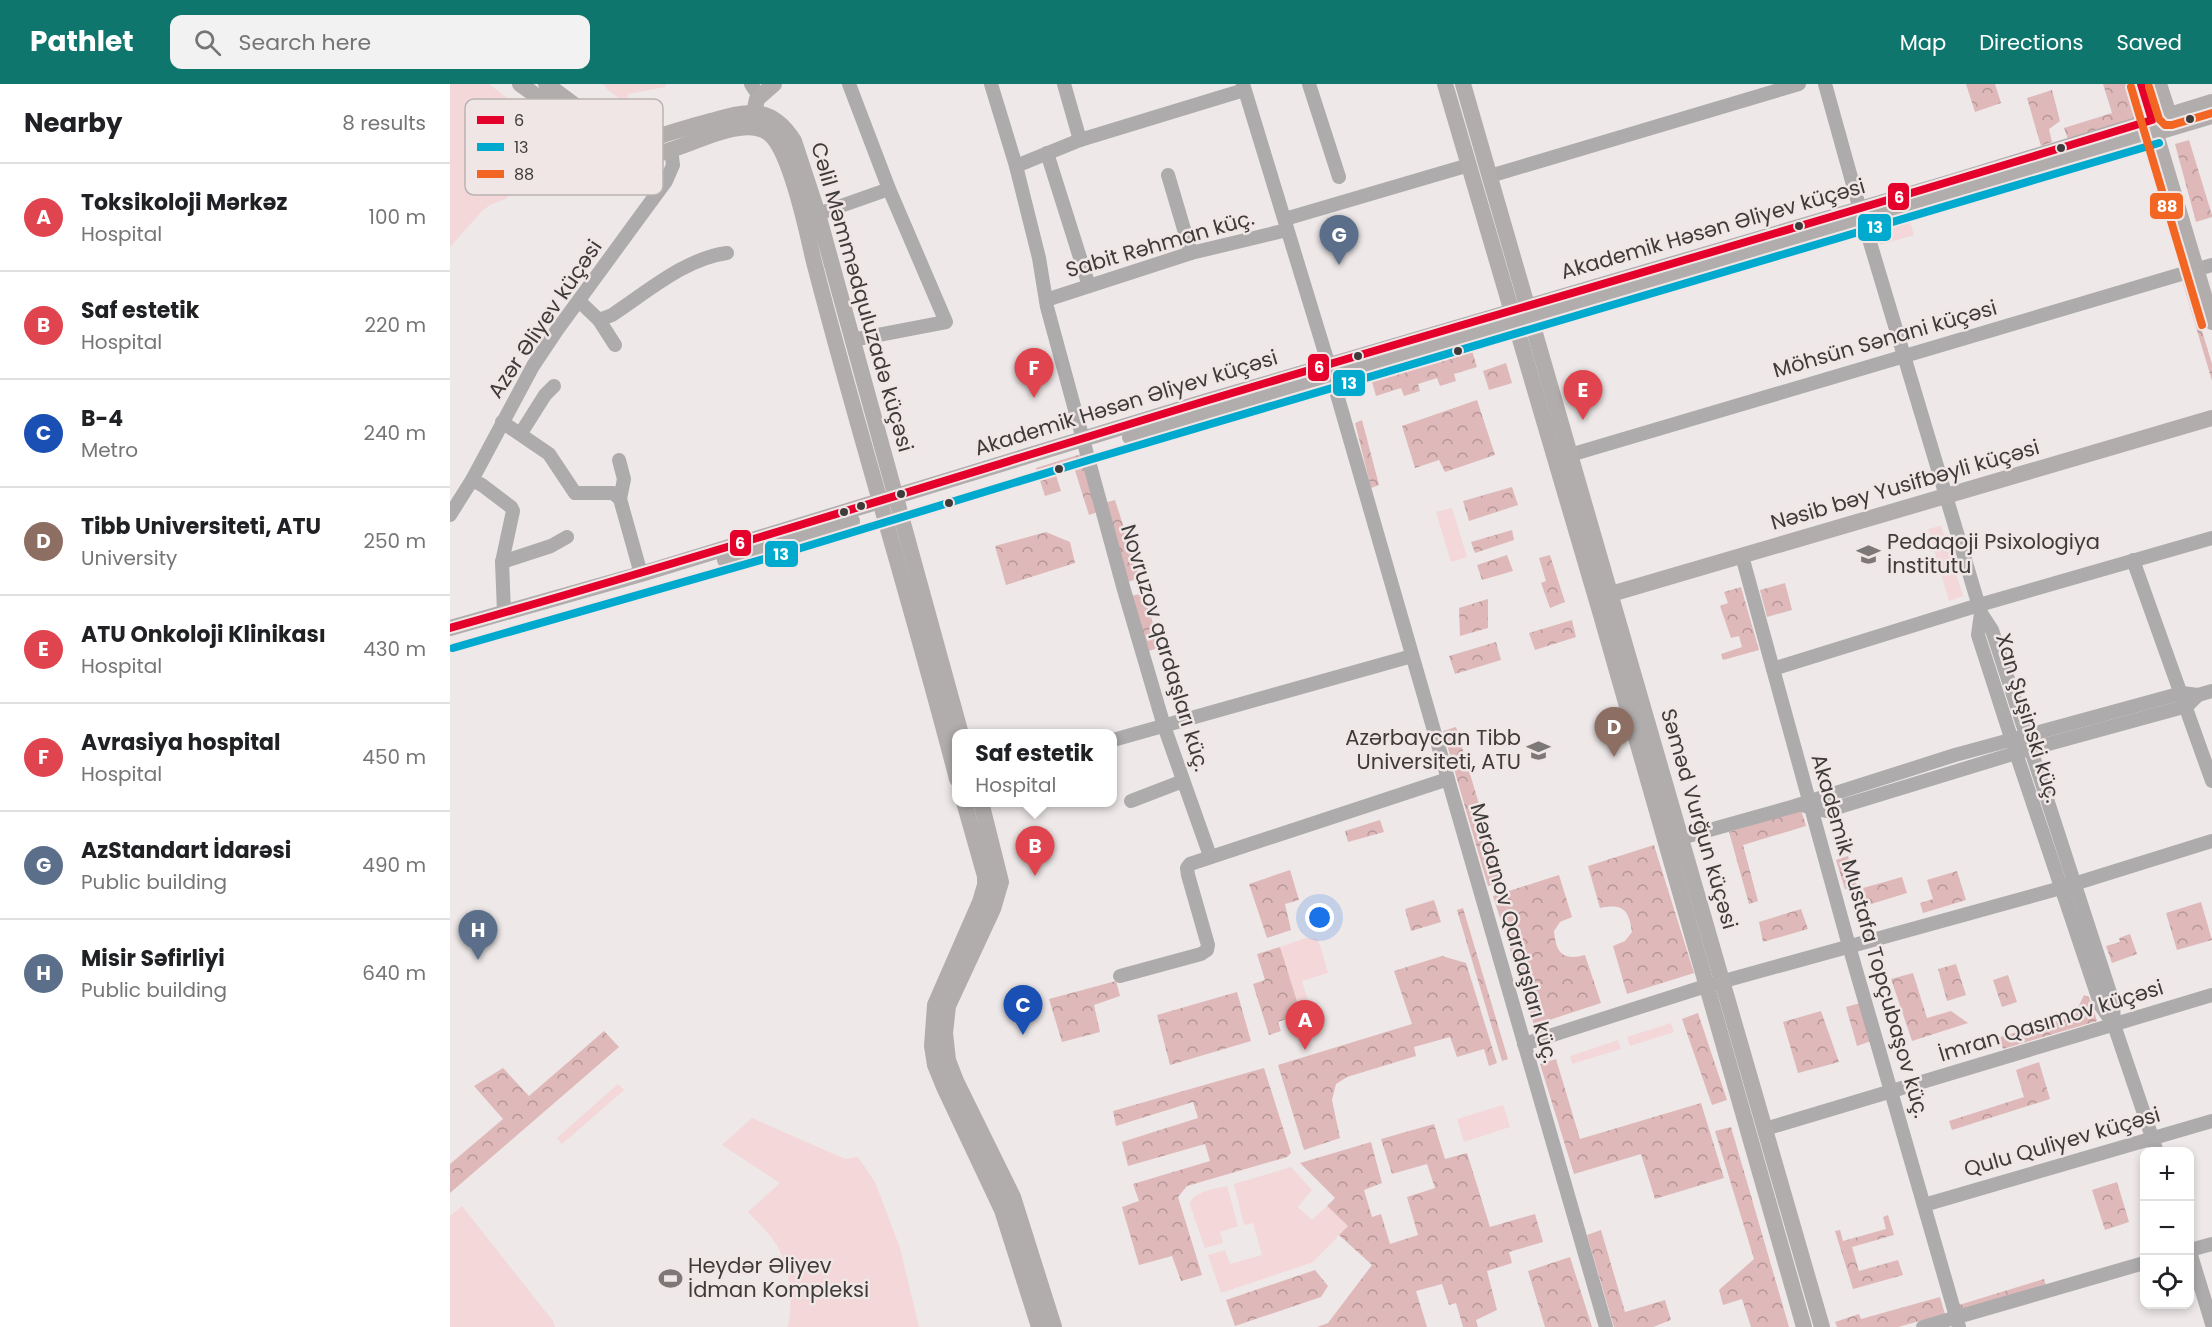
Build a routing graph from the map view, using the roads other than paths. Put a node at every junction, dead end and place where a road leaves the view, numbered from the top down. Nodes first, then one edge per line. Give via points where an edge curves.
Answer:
1 (520, 84) edge
2 (546, 84) edge
3 (774, 84) edge
4 (849, 84) edge
5 (991, 84) edge
6 (1064, 84) edge
7 (1309, 84) edge
8 (1445, 84) edge
9 (1463, 84) edge
10 (1799, 84) edge
11 (1825, 84) edge
12 (2141, 84) edge
13 (2159, 84) edge
14 (1243, 87) edge
15 (755, 90) edge
16 (547, 99) edge
17 (561, 99) edge
18 (2212, 102) edge
19 (2173, 115) junction
20 (2212, 116) edge
21 (752, 119) junction
22 (2150, 127) junction
23 (663, 135) edge
24 (1080, 140) junction
25 (671, 149) junction
26 (663, 151) edge
27 (1047, 153) junction
28 (1469, 165) junction
29 (1016, 166) junction
30 (1168, 175) dead end
31 (1490, 176) junction
32 (1339, 177) dead end
33 (663, 185) edge
34 (889, 189) junction
35 (656, 195) edge
36 (818, 214) junction
37 (1862, 215) junction
38 (1286, 224) junction
39 (727, 253) dead end
40 (1191, 253) junction
41 (2205, 267) edge
42 (824, 269) junction
43 (1089, 286) junction
44 (1046, 300) junction
45 (579, 301) junction
46 (1521, 314) junction
47 (599, 320) junction
48 (2212, 322) edge
49 (852, 340) junction
50 (615, 345) dead end
51 (1905, 355) junction
52 (1331, 372) junction
53 (554, 386) dead end
54 (1550, 412) junction
55 (2212, 418) edge
56 (502, 422) junction
57 (520, 433) junction
58 (1085, 444) junction
59 (1570, 455) junction
60 (619, 460) dead end
61 (472, 480) junction
62 (1947, 496) junction
63 (620, 499) junction
64 (899, 500) junction
65 (877, 507) junction
66 (450, 515) edge
67 (567, 537) dead end
68 (2212, 538) edge
69 (1742, 556) junction
70 (2133, 560) junction
71 (502, 562) junction
72 (641, 574) junction
73 (1611, 594) junction
74 (1980, 609) junction
75 (1599, 610) junction
76 (504, 612) junction
77 (450, 628) edge
78 (450, 638) edge
79 (1412, 656) junction
80 (1773, 669) junction
81 (2212, 691) edge
82 (2184, 700) junction
83 (1164, 726) junction
84 (961, 729) edge
85 (1117, 739) edge
86 (2029, 742) junction
87 (2014, 746) junction
88 (952, 762) edge
89 (1448, 779) junction
90 (2212, 781) edge
91 (1182, 782) junction
92 (1131, 801) dead end
93 (1807, 805) junction
94 (965, 807) edge
95 (982, 807) edge
96 (1681, 838) junction
97 (2212, 841) edge
98 (1210, 856) junction
99 (2076, 883) junction
100 (992, 886) junction
101 (2061, 888) junction
102 (1849, 946) junction
103 (1120, 976) dead end
104 (1714, 984) junction
105 (2212, 995) edge
106 (2114, 1025) junction
107 (1524, 1044) junction
108 (1892, 1090) junction
109 (2212, 1121) edge
110 (1765, 1129) junction
111 (1748, 1134) junction
112 (2153, 1137) junction
113 (2156, 1147) edge
114 (1924, 1205) junction
115 (2212, 1244) edge
116 (2194, 1250) edge
117 (2191, 1255) edge
118 (2140, 1265) edge
119 (1958, 1322) edge
120 (2212, 1324) edge
121 (1039, 1327) edge
122 (1054, 1327) edge
123 (1606, 1327) edge
124 (1804, 1327) edge
125 (1822, 1327) edge
126 (1923, 1327) edge

1 - 16 main road
2 - 17 main road
3 - 15 main road
4 - 34 street
5 - 29 street, Novruzov qardaşları küç.
6 - 24 street
7 - 32 street
8 - 28 main road, Səməd Vurğun küçəsi
9 - 31 main road, Səməd Vurğun küçəsi
10 - 31 street
11 - 37 street, Xan Şuşinski küç.
12 - 22 main road
13 - 19 main road
14 - 24 street
14 - 38 street, Mərdanov Qardaşları küç.
15 - 21 main road
18 - 19 main road
19 - 20 main road
19 - 22 main road, Akademik Həsən Əliyev küçəsi
21 - 23 main road via 733,114
21 - 25 main road
21 - 36 main road, Cəlil Məmmədquluzadə küçəsi via 767,116 790,134
21 - 42 main road, Cəlil Məmmədquluzadə küçəsi via 780,147
22 - 37 main road, Akademik Həsən Əliyev küçəsi
22 - 41 main road
24 - 27 street
25 - 26 main road
25 - 33 street, Azər Əliyev küçəsi via 673,165
27 - 29 street
27 - 43 street
28 - 38 street, Sabit Rəhman küç.
28 - 46 main road, Səməd Vurğun küçəsi
29 - 44 street, Novruzov qardaşları küç.
30 - 40 street
31 - 46 main road, Səməd Vurğun küçəsi
34 - 36 street
34 - 49 street via 946,322
35 - 45 street, Azər Əliyev küçəsi
36 - 42 main road, Cəlil Məmmədquluzadə küçəsi
37 - 46 main road, Akademik Həsən Əliyev küçəsi
37 - 51 street, Xan Şuşinski küç.
38 - 40 street, Sabit Rəhman küç.
38 - 52 street, Mərdanov Qardaşları küç.
39 - 47 street via 690,264
40 - 43 street, Sabit Rəhman küç.
41 - 48 main road
41 - 51 street, Möhsün Sənani küçəsi
42 - 49 main road, Cəlil Məmmədquluzadə küçəsi
42 - 65 main road, Cəlil Məmmədquluzadə küçəsi
43 - 44 street, Sabit Rəhman küç.
44 - 58 street, Novruzov qardaşları küç.
45 - 47 street
45 - 56 street, Azər Əliyev küçəsi via 533,366
46 - 52 main road, Akademik Həsən Əliyev küçəsi
46 - 54 main road, Səməd Vurğun küçəsi
47 - 50 street
49 - 64 main road, Cəlil Məmmədquluzadə küçəsi
51 - 59 street, Möhsün Sənani küçəsi
51 - 62 street, Xan Şuşinski küç.
52 - 58 main road, Akademik Həsən Əliyev küçəsi
52 - 79 street, Mərdanov Qardaşları küç.
53 - 57 street
54 - 59 main road, Səməd Vurğun küçəsi
54 - 75 main road, Səməd Vurğun küçəsi
55 - 62 main road, Nəsib bəy Yusifbəyli küçəsi
56 - 57 street
56 - 61 street, Azər Əliyev küçəsi
57 - 63 street via 549,454 575,493 613,493
58 - 64 main road, Akademik Həsən Əliyev küçəsi
58 - 83 street, Novruzov qardaşları küç.
59 - 73 main road, Səməd Vurğun küçəsi
60 - 63 street via 624,479
61 - 66 street, Azər Əliyev küçəsi
61 - 71 street via 513,511
62 - 69 main road, Nəsib bəy Yusifbəyli küçəsi
62 - 74 street, Xan Şuşinski küç.
63 - 72 street
64 - 65 main road, Akademik Həsən Əliyev küçəsi
64 - 84 main road, Cəlil Məmmədquluzadə küçəsi
65 - 72 main road
65 - 78 main road via 641,584
65 - 88 main road, Cəlil Məmmədquluzadə küçəsi
67 - 71 street
68 - 70 street
69 - 73 main road, Nəsib bəy Yusifbəyli küçəsi
69 - 80 street, Akademik Mustafa Topçubaşov küç.
70 - 74 street
70 - 82 street
71 - 76 street
72 - 76 main road
73 - 75 main road via 1601,602
73 - 96 main road, Səməd Vurğun küçəsi
74 - 80 street
74 - 86 street via 1992,630
74 - 87 street, Xan Şuşinski küç. via 1978,635
75 - 104 main road, Səməd Vurğun küçəsi
76 - 77 main road
79 - 83 street
79 - 89 street, Mərdanov Qardaşları küç.
80 - 93 street, Akademik Mustafa Topçubaşov küç.
81 - 82 street
82 - 86 street
82 - 90 street
83 - 85 street
83 - 91 street, Novruzov qardaşları küç.
86 - 87 street
86 - 99 street
87 - 93 street
87 - 101 street, Xan Şuşinski küç.
89 - 98 street
89 - 107 street, Mərdanov Qardaşları küç.
91 - 92 street
91 - 98 street, Novruzov qardaşları küç.
93 - 96 street
93 - 102 street, Akademik Mustafa Topçubaşov küç.
94 - 100 main road
95 - 100 main road via 1000,876
96 - 104 main road, Səməd Vurğun küçəsi
97 - 99 street
98 - 103 street via 1187,868 1209,945 1207,950
99 - 101 street
99 - 106 street via 2114,1002
100 - 121 main road via 980,902 935,1005 932,1046 944,1087 1002,1210
100 - 122 main road via 993,909 948,1006 948,1060 1013,1197
101 - 102 street
101 - 106 street, Xan Şuşinski küç. via 2101,1006
102 - 104 street
102 - 108 street, Akademik Mustafa Topçubaşov küç.
104 - 107 street
104 - 110 main road, Səməd Vurğun küçəsi
104 - 111 main road, Səməd Vurğun küçəsi
105 - 106 street, İmran Qasımov küçəsi
106 - 108 street, İmran Qasımov küçəsi
106 - 112 street, Xan Şuşinski küç.
107 - 123 street, Mərdanov Qardaşları küç.
108 - 110 street, İmran Qasımov küçəsi
108 - 114 street, Akademik Mustafa Topçubaşov küç.
109 - 112 street, Qulu Quliyev küçəsi
110 - 111 main road
110 - 125 main road, Səməd Vurğun küçəsi
111 - 124 main road, Səməd Vurğun küçəsi
112 - 113 street, Xan Şuşinski küç.
112 - 114 street, Qulu Quliyev küçəsi
114 - 119 street, Akademik Mustafa Topçubaşov küç.
115 - 116 street
117 - 120 street
118 - 119 street
119 - 126 street

